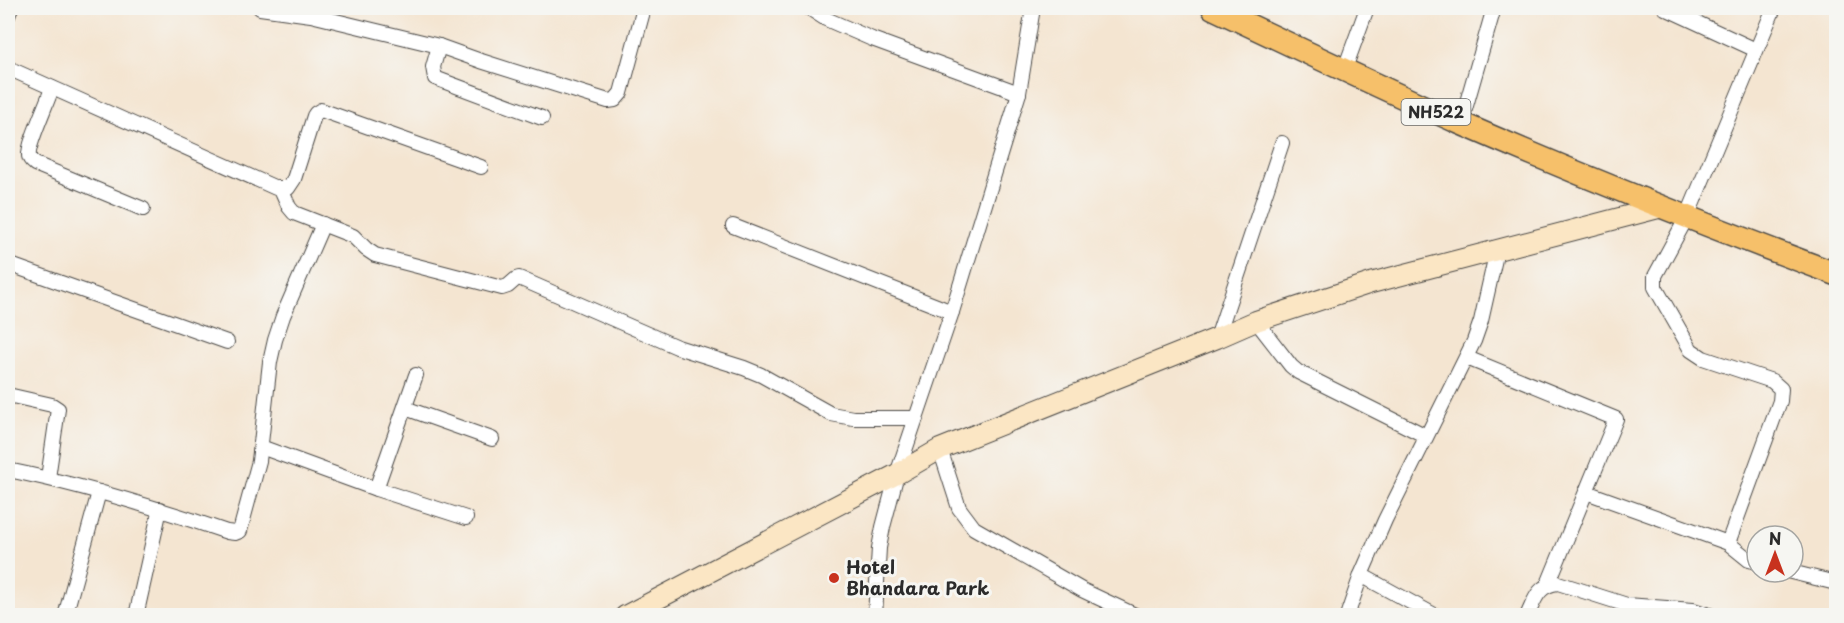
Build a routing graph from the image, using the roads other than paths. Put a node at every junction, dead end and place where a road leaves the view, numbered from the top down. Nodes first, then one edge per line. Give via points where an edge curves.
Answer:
1 (11, 8) edge
2 (260, 8) edge
3 (644, 8) edge
4 (809, 8) edge
5 (1033, 8) edge
6 (1213, 8) edge
7 (1367, 8) edge
8 (1494, 8) edge
9 (1665, 8) edge
10 (1774, 8) edge
11 (294, 10) edge
12 (8, 16) edge
13 (439, 45) junction
14 (1756, 50) junction
15 (8, 68) edge
16 (1344, 70) junction
17 (52, 88) junction
18 (1019, 93) junction
19 (542, 118) dead end
20 (1461, 123) junction
21 (1282, 143) dead end
22 (481, 167) dead end
23 (281, 189) junction
24 (1662, 207) junction
25 (143, 209) dead end
26 (1687, 217) junction
27 (323, 224) junction
28 (733, 226) dead end
29 (1497, 250) junction
30 (8, 264) edge
31 (1836, 274) edge
32 (952, 312) junction
33 (1256, 321) junction
34 (1217, 338) junction
35 (227, 342) dead end
36 (1467, 358) junction
37 (416, 375) dead end
38 (8, 395) edge
39 (405, 408) junction
40 (916, 418) junction
41 (1426, 436) junction
42 (492, 440) dead end
43 (261, 447) junction
44 (940, 448) junction
45 (8, 470) edge
46 (897, 474) junction
47 (48, 478) junction
48 (376, 489) junction
49 (99, 492) junction
50 (1586, 492) junction
51 (160, 509) junction
52 (466, 518) dead end
53 (1728, 543) junction
54 (1745, 557) edge
55 (1805, 575) edge
56 (1361, 576) junction
57 (1836, 583) edge
58 (1548, 584) junction
59 (65, 615) edge
60 (136, 615) edge
61 (625, 615) edge
62 (875, 615) edge
63 (1137, 615) edge
64 (1347, 615) edge
65 (1436, 615) edge
66 (1527, 615) edge
67 (1712, 615) edge

1 - 12 street
2 - 11 street
3 - 13 street via 621,93 612,101
4 - 18 street via 861,34
5 - 18 street
6 - 16 highway, NH522
7 - 16 street
8 - 20 street
9 - 14 street
10 - 14 street
11 - 13 street
13 - 19 street via 433,67 435,78
14 - 26 street
15 - 17 street
16 - 20 highway, NH522
17 - 23 street
17 - 25 street via 30,146 31,160
18 - 32 street
20 - 24 highway, NH522
21 - 34 street
22 - 23 street via 321,110 314,116 294,179 288,188
23 - 27 street via 291,211
24 - 26 highway, NH522
24 - 29 main road
26 - 31 highway, NH522
26 - 53 street via 1655,276 1655,287 1691,350 1703,358 1772,381 1780,389 1780,401
27 - 40 street via 353,236 375,255 502,288 519,279 677,347 761,375 831,414
27 - 43 street via 275,340
28 - 32 street
29 - 33 main road
29 - 36 street via 1481,321
30 - 35 street
32 - 40 street
33 - 34 main road
33 - 41 street via 1298,372
34 - 44 main road
36 - 41 street
36 - 50 street via 1616,419
37 - 39 street
38 - 47 street via 58,409
39 - 42 street
39 - 48 street
40 - 46 street
41 - 56 street
43 - 48 street
43 - 51 street via 240,531 227,532
44 - 46 main road
44 - 63 street via 959,508 974,528 1082,590
45 - 47 street
46 - 61 main road
46 - 62 street via 879,548
47 - 49 street
48 - 52 street
49 - 51 street
49 - 59 street
50 - 53 street
50 - 58 street
51 - 60 street
53 - 54 street
55 - 57 street
56 - 64 street
56 - 65 street
58 - 66 street via 1539,591
58 - 67 street via 1558,583 1627,605

